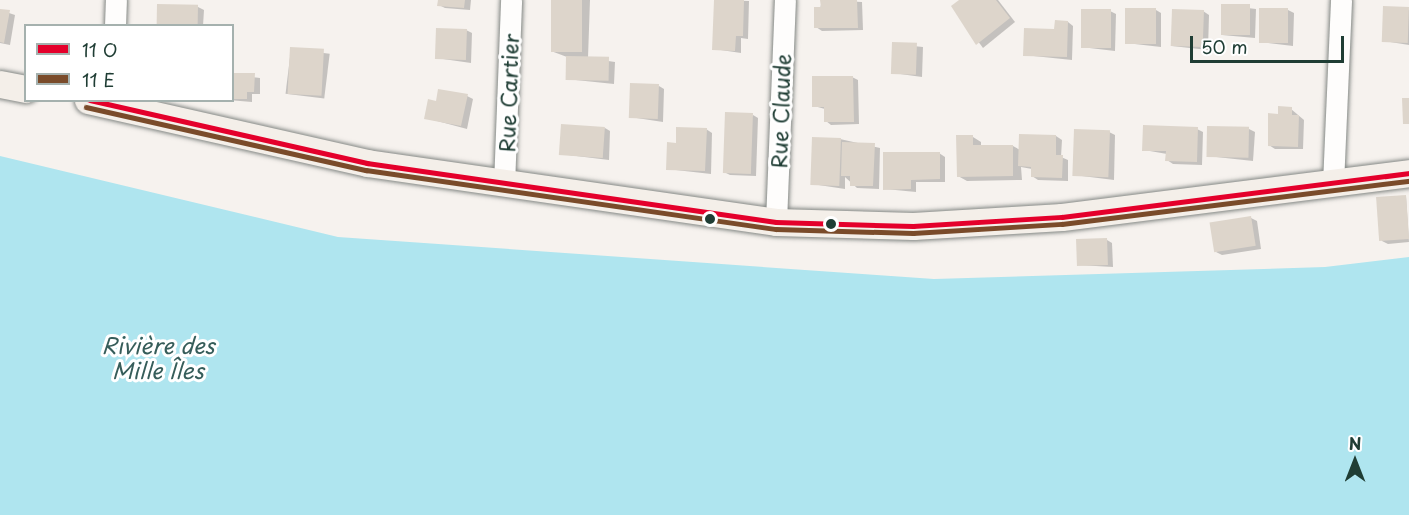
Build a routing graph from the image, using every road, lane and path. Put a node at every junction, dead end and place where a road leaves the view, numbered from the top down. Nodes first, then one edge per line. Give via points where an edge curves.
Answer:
1 (117, 0) edge
2 (511, 0) edge
3 (785, 0) edge
4 (1341, 0) edge
5 (115, 24) edge
6 (0, 84) edge
7 (24, 89) edge
8 (104, 102) edge
9 (1409, 173) edge
10 (1333, 184) junction
11 (504, 185) junction
12 (776, 222) junction

1 - 5 street
2 - 11 street, Rue Cartier
3 - 12 street, Rue Claude
4 - 10 street
6 - 7 main road
8 - 11 main road via 367,163
9 - 10 main road
10 - 12 main road via 1062,217 913,226
11 - 12 main road

